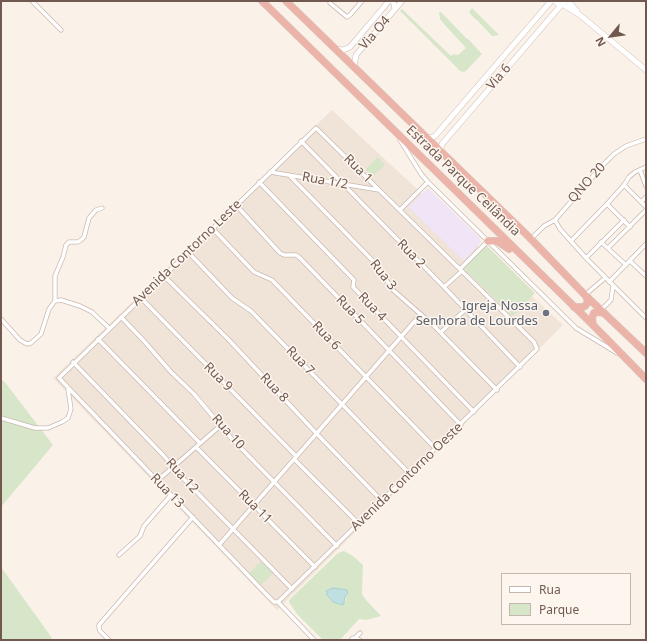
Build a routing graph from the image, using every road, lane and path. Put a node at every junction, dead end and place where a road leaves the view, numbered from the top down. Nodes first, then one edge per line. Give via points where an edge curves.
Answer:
1 (32, 1) edge
2 (262, 1) edge
3 (286, 1) edge
4 (330, 1) edge
5 (362, 1) edge
6 (389, 1) edge
7 (393, 1) edge
8 (402, 1) edge
9 (551, 1) edge
10 (555, 1) edge
11 (566, 2) edge
12 (395, 9) junction
13 (380, 12) junction
14 (388, 17) junction
15 (61, 30) dead end
16 (335, 49) junction
17 (505, 54) junction
18 (354, 67) junction
19 (646, 70) edge
20 (490, 89) junction
21 (316, 128) joint
22 (396, 132) junction
23 (425, 136) junction
24 (646, 139) edge
25 (301, 141) junction
26 (442, 153) junction
27 (646, 167) edge
28 (640, 170) junction
29 (270, 172) junction
30 (289, 175) junction
31 (260, 182) junction
32 (428, 182) junction
33 (343, 184) junction
34 (624, 185) junction
35 (646, 186) edge
36 (380, 191) junction
37 (646, 196) edge
38 (641, 202) junction
39 (607, 204) junction
40 (236, 205) junction
41 (646, 207) edge
42 (102, 208) dead end
43 (400, 210) junction
44 (646, 210) edge
45 (555, 220) junction
46 (624, 220) junction
47 (630, 227) junction
48 (212, 228) junction
49 (531, 239) junction
50 (488, 241) junction
51 (571, 241) junction
52 (601, 242) junction
53 (646, 244) edge
54 (608, 248) junction
55 (188, 252) junction
56 (586, 258) junction
57 (526, 260) junction
58 (630, 261) junction
59 (626, 265) junction
60 (461, 270) junction
61 (164, 276) junction
62 (646, 276) edge
63 (605, 278) junction
64 (609, 282) junction
65 (613, 286) junction
66 (444, 287) junction
67 (586, 295) junction
68 (140, 298) junction
69 (55, 302) junction
70 (574, 306) junction
71 (465, 310) junction
72 (603, 312) junction
73 (421, 314) junction
74 (121, 316) junction
75 (646, 318) edge
76 (1, 319) edge
77 (593, 325) junction
78 (109, 328) junction
79 (441, 332) junction
80 (401, 337) junction
81 (98, 338) junction
82 (389, 351) junction
83 (536, 352) joint
84 (646, 353) edge
85 (624, 357) junction
86 (73, 362) junction
87 (520, 367) junction
88 (366, 377) junction
89 (58, 378) joint
90 (646, 378) edge
91 (68, 389) junction
92 (497, 390) junction
93 (342, 405) junction
94 (474, 412) junction
95 (1, 418) edge
96 (460, 425) junction
97 (220, 426) junction
98 (316, 433) junction
99 (200, 443) junction
100 (196, 447) junction
101 (436, 449) junction
102 (295, 458) junction
103 (172, 467) junction
104 (410, 474) junction
105 (157, 481) junction
106 (274, 481) junction
107 (171, 495) junction
108 (382, 501) junction
109 (253, 505) junction
110 (193, 517) junction
111 (359, 524) junction
112 (233, 529) junction
113 (219, 545) junction
114 (337, 546) junction
115 (119, 556) dead end
116 (315, 567) junction
117 (292, 589) junction
118 (278, 602) junction
119 (360, 633) dead end
120 (355, 638) junction
121 (109, 640) edge
122 (314, 640) edge
123 (351, 640) edge
124 (360, 640) edge

1 - 15 street
2 - 22 highway, Estrada Parque Ceilândia
3 - 16 highway, Estrada Parque Ceilândia
4 - 5 street via 347,17
6 - 13 main road, Via O4
7 - 12 main road
8 - 12 main road, Via O4
9 - 17 main road, Via 6
10 - 11 main road via 558,4
11 - 19 main road
11 - 20 main road, Via 6
12 - 14 main road, Via O4
13 - 14 main road via 386,11
13 - 16 main road, Via O4 via 350,47 343,50
14 - 18 main road, Via O4 via 356,55
16 - 18 highway, Estrada Parque Ceilândia
17 - 20 main road via 500,64 483,83 485,89
17 - 23 main road, Via 6 via 435,136
18 - 23 highway, Estrada Parque Ceilândia
20 - 26 main road, Via 6 via 442,144
21 - 25 street, Avenida Contorno Leste
21 - 36 street, Rua 1
22 - 32 street
22 - 57 highway, Estrada Parque Ceilândia
23 - 26 highway, Estrada Parque Ceilândia
24 - 45 street, QNO 20 via 626,146 614,154
25 - 29 street, Avenida Contorno Leste
25 - 33 street, Rua 2
26 - 49 highway, Estrada Parque Ceilândia
27 - 28 street
28 - 34 street via 629,177
28 - 35 street
29 - 30 street, Rua 1/2
29 - 31 street, Avenida Contorno Leste
30 - 33 street, Rua 1/2
30 - 73 street, Rua 3 via 374,262 393,290
31 - 40 street, Avenida Contorno Leste
31 - 80 street, Rua 4 via 354,280 353,287
32 - 43 street
32 - 50 street
33 - 36 street, Rua 1/2
33 - 66 street, Rua 2
34 - 38 street
34 - 39 street
36 - 43 street, Rua 1
37 - 38 street
38 - 41 street
39 - 46 street
39 - 51 street
40 - 48 street, Avenida Contorno Leste
40 - 82 street, Rua 5 via 280,253 300,258
42 - 69 street via 96,210 90,218 84,237 78,242 66,244 55,276
43 - 60 street, Rua 1
44 - 47 street
45 - 49 street, QNO 20 via 544,226
45 - 51 street
46 - 47 street
46 - 52 street
47 - 54 street
48 - 55 street, Avenida Contorno Leste
48 - 88 street, Rua 6 via 254,272 272,280
49 - 67 highway, Estrada Parque Ceilândia
50 - 57 highway via 497,241
50 - 60 street
50 - 85 street via 576,328
51 - 56 street
52 - 54 street
52 - 56 street
53 - 58 street
54 - 59 street
55 - 61 street, Avenida Contorno Leste
55 - 93 street, Rua 7 via 232,298 251,311
56 - 63 street
57 - 70 highway, Estrada Parque Ceilândia
58 - 59 street
58 - 62 street
59 - 64 street
60 - 66 street
60 - 83 street, Rua 1 via 534,342 537,346
61 - 68 street, Avenida Contorno Leste
61 - 98 street, Rua 8 via 229,340
63 - 64 street
63 - 67 street
64 - 65 street
65 - 72 street via 611,300
65 - 75 street
66 - 71 street, Rua 2
67 - 70 highway via 588,302 585,306
67 - 72 highway, Estrada Parque Ceilândia
68 - 74 street, Avenida Contorno Leste
68 - 102 street, Rua 9
69 - 76 street via 49,309 41,334 31,343 27,344 20,340
69 - 78 street via 61,300 80,306 92,312
70 - 77 highway, Estrada Parque Ceilândia
71 - 79 street
71 - 87 street, Rua 2
72 - 77 highway via 594,313
72 - 84 highway, Estrada Parque Ceilândia
73 - 79 street, Rua 3
73 - 80 street
74 - 78 street, Avenida Contorno Leste
74 - 97 street, Rua 10 via 194,394
77 - 85 highway, Estrada Parque Ceilândia
78 - 81 street, Avenida Contorno Leste
79 - 92 street, Rua 3
80 - 82 street
80 - 94 street, Rua 4
81 - 86 street, Avenida Contorno Leste
81 - 99 street
82 - 88 street
82 - 96 street, Rua 5
83 - 87 street, Avenida Contorno Oeste
85 - 90 highway, Estrada Parque Ceilândia
86 - 89 street, Avenida Contorno Leste
86 - 103 street, Rua 12
87 - 92 street, Avenida Contorno Oeste
88 - 93 street
88 - 101 street, Rua 6
89 - 91 street, Rua 13
91 - 95 street via 71,409 68,418 62,422 48,428 35,428
91 - 105 street, Rua 13
92 - 94 street, Avenida Contorno Oeste
93 - 98 street
93 - 104 street, Rua 7
94 - 96 street, Avenida Contorno Oeste
96 - 101 street, Avenida Contorno Oeste
97 - 99 street
97 - 106 street, Rua 10
98 - 102 street
98 - 108 street, Rua 8
99 - 100 street
100 - 103 street
100 - 109 street, Rua 11
101 - 104 street, Avenida Contorno Oeste
102 - 106 street
102 - 111 street, Rua 9
103 - 105 street
103 - 112 street, Rua 12
104 - 108 street, Avenida Contorno Oeste
105 - 107 street, Rua 13
106 - 109 street
106 - 114 street, Rua 10
107 - 110 street, Rua 13
107 - 115 street via 144,526 140,536
108 - 111 street, Avenida Contorno Oeste
109 - 112 street
109 - 116 street, Rua 11
110 - 113 street, Rua 13
110 - 121 street via 99,624 100,631
111 - 114 street, Avenida Contorno Oeste
112 - 113 street
112 - 117 street, Rua 12
113 - 118 street, Rua 13 via 274,602
114 - 116 street, Avenida Contorno Oeste
116 - 117 street, Avenida Contorno Oeste
117 - 118 street, Avenida Contorno Oeste
118 - 122 street, Rua 13
119 - 120 street
120 - 123 street
120 - 124 street

